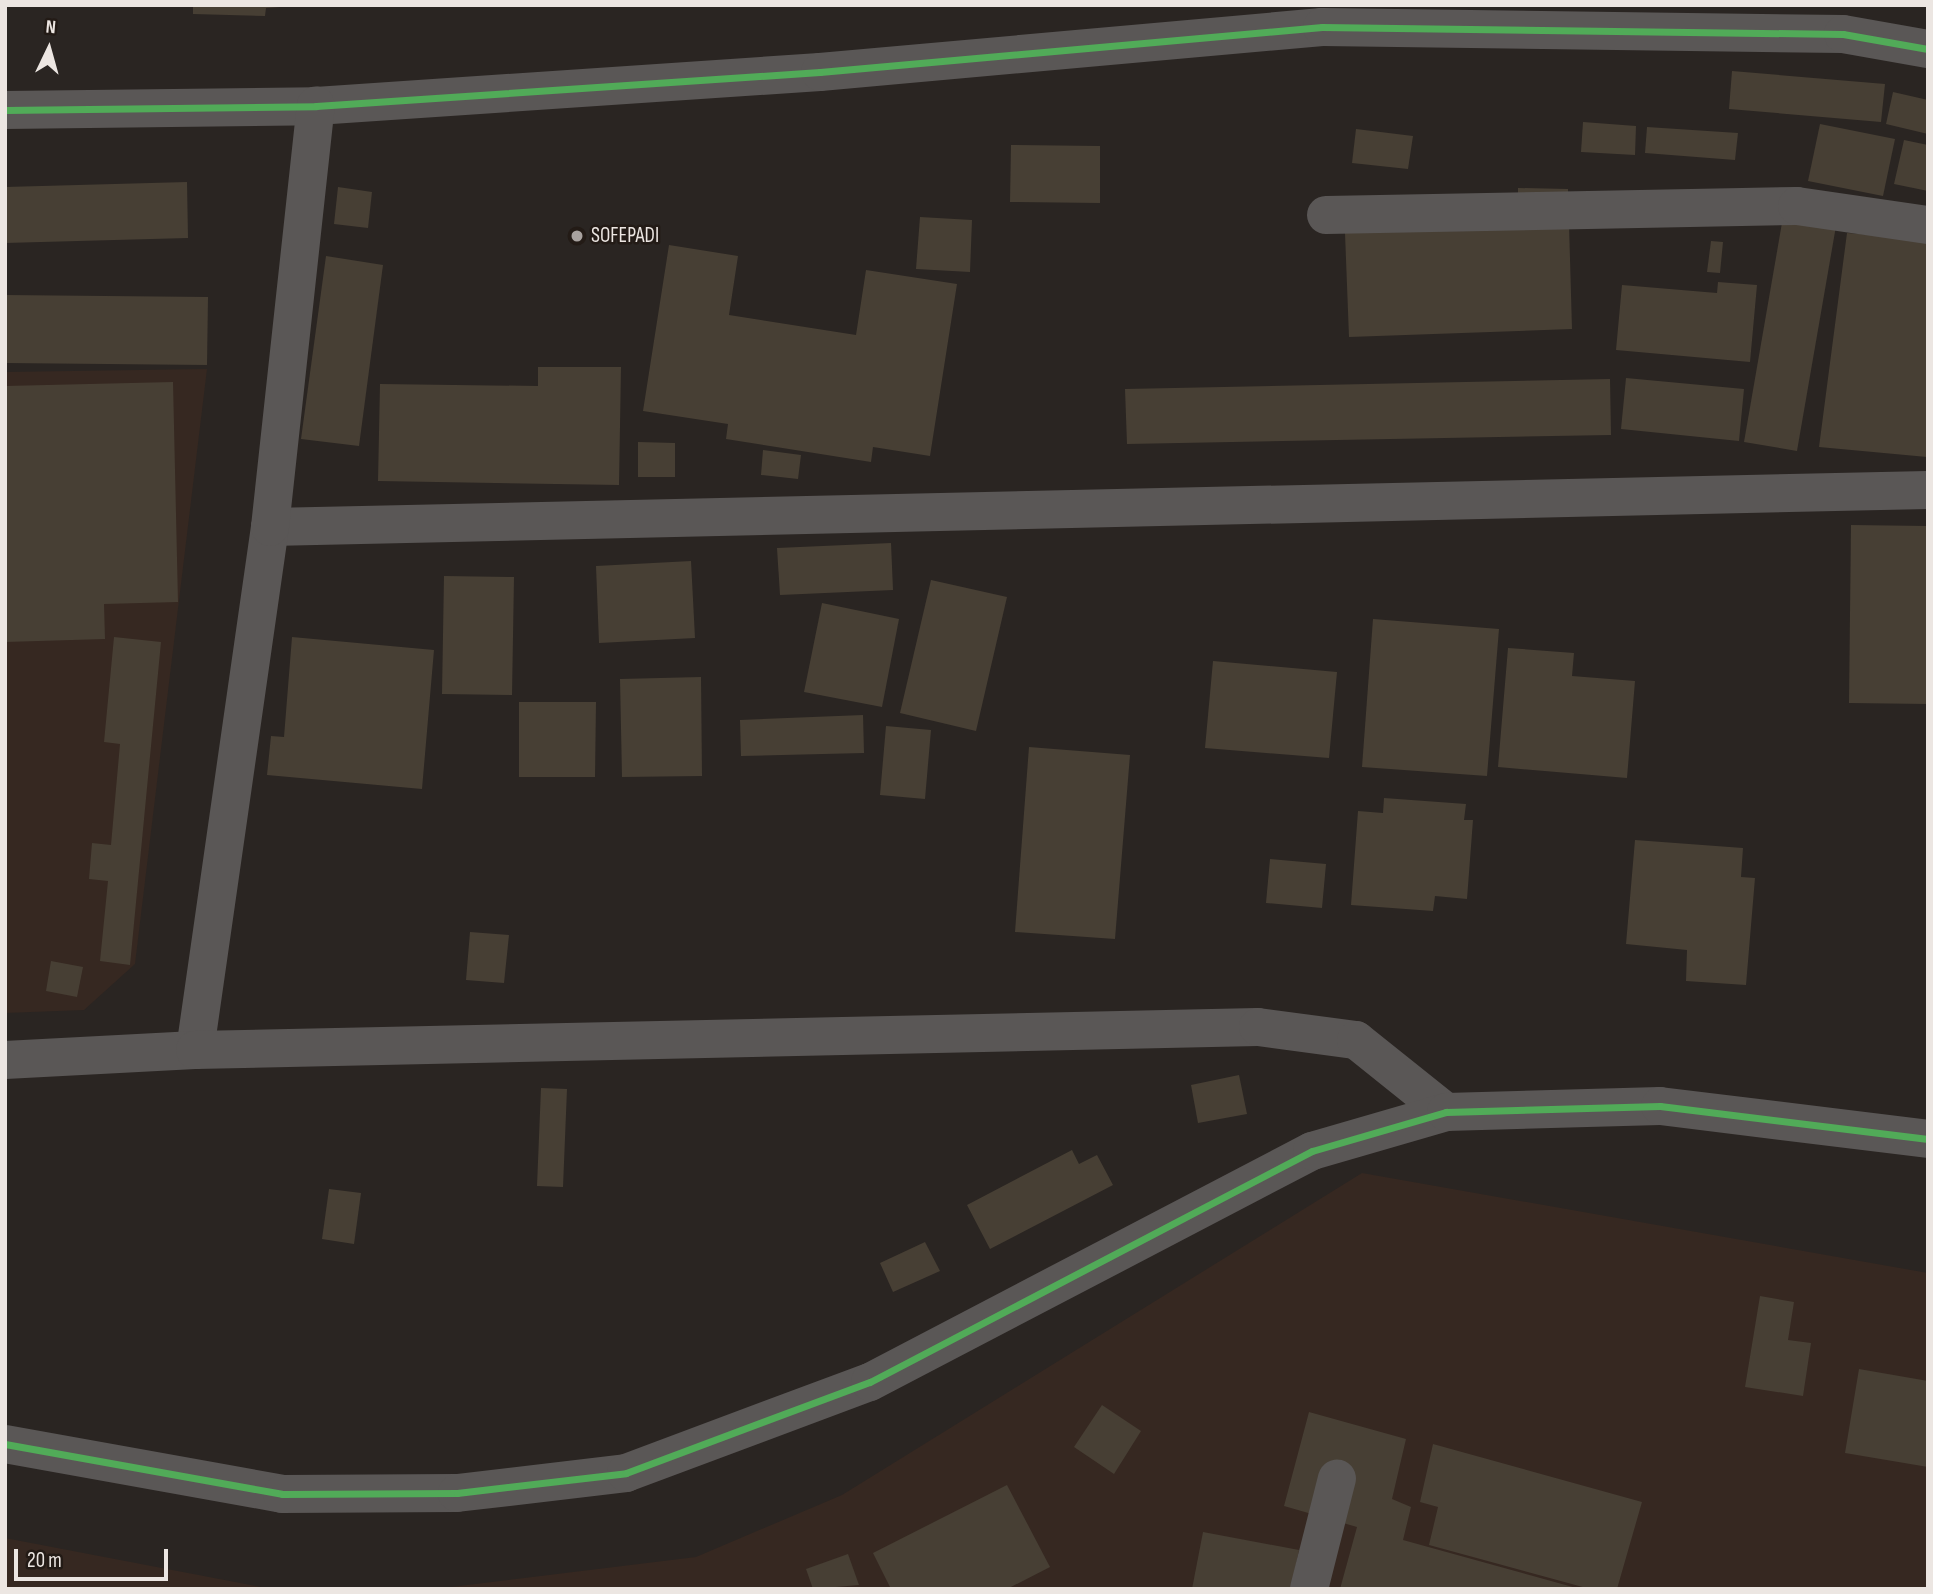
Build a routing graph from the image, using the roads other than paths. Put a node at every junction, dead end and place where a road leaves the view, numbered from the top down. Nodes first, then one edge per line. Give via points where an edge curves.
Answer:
1 (1326, 16) edge
2 (1928, 49) edge
3 (316, 106) junction
4 (5, 110) edge
5 (1326, 215) dead end
6 (1928, 225) edge
7 (1928, 490) edge
8 (270, 527) junction
9 (195, 1050) junction
10 (5, 1060) edge
11 (1446, 1112) junction
12 (1928, 1139) edge
13 (5, 1444) edge
14 (1338, 1478) dead end
15 (1308, 1589) edge

1 - 2 street via 1843,34
1 - 3 street via 820,72
3 - 4 street
3 - 8 street
5 - 6 street via 1797,206
7 - 8 street
8 - 9 street
9 - 10 street
9 - 11 street via 1258,1027 1356,1040
11 - 12 street via 1660,1106
11 - 13 street via 1312,1151 870,1382 626,1473 457,1493 282,1493
14 - 15 street

